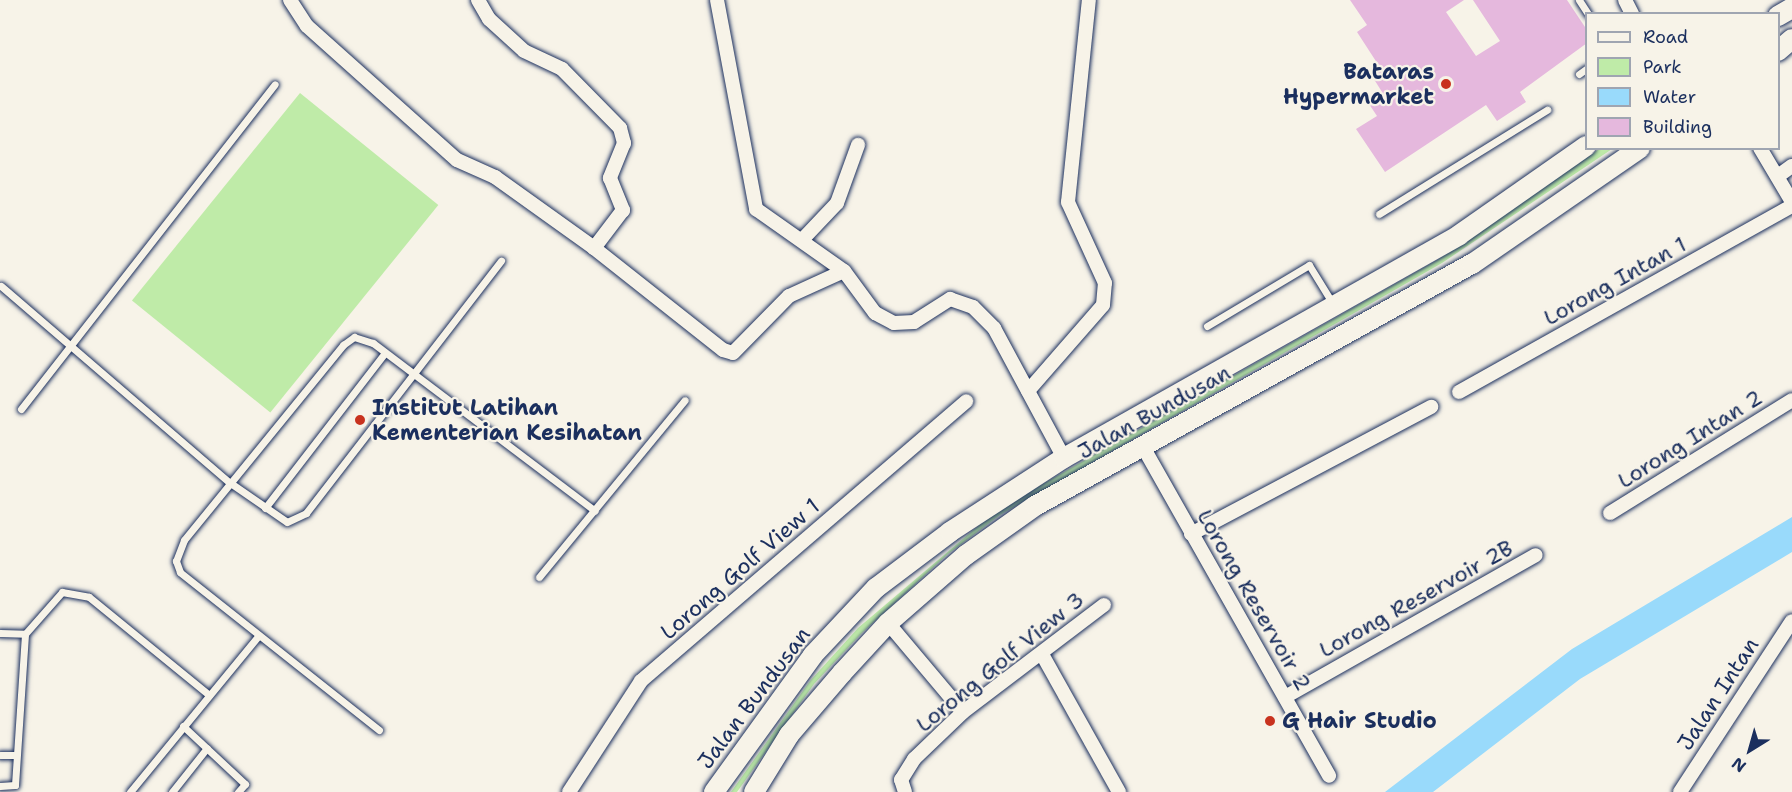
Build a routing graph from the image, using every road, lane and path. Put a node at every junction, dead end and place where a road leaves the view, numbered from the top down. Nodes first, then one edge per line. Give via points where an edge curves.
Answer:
1 (290, 0) edge
2 (478, 0) edge
3 (717, 0) edge
4 (1089, 0) edge
5 (1792, 39) edge
6 (1780, 50) edge
7 (1585, 70) edge
8 (1579, 74) dead end
9 (275, 84) dead end
10 (1547, 110) dead end
11 (858, 145) dead end
12 (1585, 147) edge
13 (1637, 150) edge
14 (1761, 150) edge
15 (1792, 166) edge
16 (1778, 176) junction
17 (1792, 204) edge
18 (1379, 214) dead end
19 (802, 240) junction
20 (594, 248) junction
21 (501, 261) dead end
22 (844, 271) junction
23 (1, 286) edge
24 (1335, 306) junction
25 (1207, 326) dead end
26 (68, 343) junction
27 (386, 353) junction
28 (415, 379) junction
29 (1028, 391) junction
30 (1459, 392) dead end
31 (685, 400) dead end
32 (1792, 400) edge
33 (966, 401) dead end
34 (1431, 407) dead end
35 (21, 409) dead end
36 (1142, 446) junction
37 (1064, 458) junction
38 (229, 482) junction
39 (265, 508) junction
40 (595, 511) junction
41 (1610, 513) dead end
42 (1191, 534) junction
43 (1536, 555) dead end
44 (539, 577) dead end
45 (1104, 605) dead end
46 (1792, 621) edge
47 (888, 623) junction
48 (0, 633) edge
49 (25, 634) junction
50 (258, 636) junction
51 (1043, 656) junction
52 (209, 695) junction
53 (1285, 697) junction
54 (963, 712) junction
55 (183, 726) junction
56 (379, 730) dead end
57 (207, 748) junction
58 (0, 755) edge
59 (15, 755) junction
60 (1329, 776) dead end
61 (0, 786) edge
62 (903, 786) edge
63 (130, 792) edge
64 (172, 792) edge
65 (238, 792) edge
66 (569, 792) edge
67 (714, 792) edge
68 (754, 792) edge
69 (1119, 792) edge
70 (1680, 792) edge

1 - 20 street via 307,26 457,160 495,177
2 - 20 street via 489,20 524,51 562,69 620,128 624,143 609,178 623,210
3 - 19 street via 756,209 772,226
4 - 29 street via 1068,202 1105,283 1103,305
5 - 6 main road
7 - 8 lane
9 - 26 lane
10 - 18 lane
11 - 19 street via 837,202
12 - 24 main road, Jalan Bundusan via 1459,235
13 - 36 main road, Jalan Bundusan via 1472,264
14 - 16 street
15 - 16 street
16 - 17 street
17 - 30 street, Lorong Intan 1
19 - 22 street
20 - 22 street via 704,337 733,353 789,296
21 - 28 lane
22 - 29 street via 876,313 894,323 914,322 950,299 973,307 994,328
23 - 26 lane
24 - 25 lane via 1309,265
24 - 37 main road, Jalan Bundusan
26 - 35 lane
26 - 38 lane
27 - 28 lane
27 - 38 lane via 354,337 343,345
27 - 39 lane
28 - 39 lane via 306,513 287,522
28 - 40 lane
29 - 37 street
31 - 40 lane
32 - 41 street, Lorong Intan 2
33 - 66 street, Lorong Golf View 1 via 641,681
34 - 42 street
36 - 42 street, Lorong Reservoir 2
36 - 47 main road, Jalan Bundusan via 1035,506 966,555
37 - 67 main road, Jalan Bundusan via 950,532 876,588 813,655
38 - 39 lane
38 - 50 lane via 184,540 176,561 180,572
40 - 44 lane
42 - 53 street, Lorong Reservoir 2
43 - 53 street, Lorong Reservoir 2B
45 - 51 street, Lorong Golf View 3
46 - 70 street, Jalan Intan
47 - 54 street
47 - 68 main road, Jalan Bundusan via 789,735
48 - 49 lane
49 - 52 lane via 62,592 75,591
49 - 59 lane
50 - 52 lane
50 - 56 lane
51 - 54 street, Lorong Golf View 3
51 - 69 street
52 - 55 lane
53 - 60 street, Lorong Reservoir 2
54 - 62 street, Lorong Golf View 3 via 914,759
55 - 57 lane
55 - 63 lane
57 - 64 lane
57 - 65 lane via 245,784
58 - 59 lane
59 - 61 lane via 15,785

